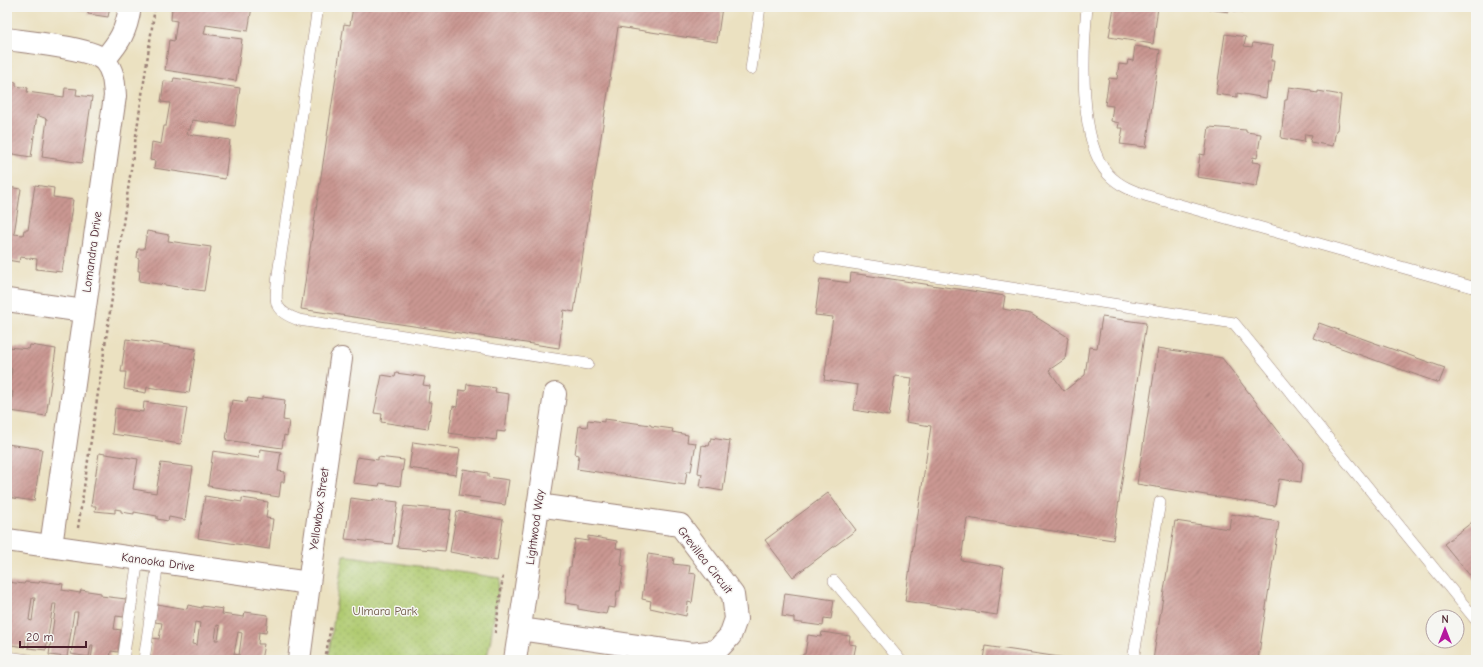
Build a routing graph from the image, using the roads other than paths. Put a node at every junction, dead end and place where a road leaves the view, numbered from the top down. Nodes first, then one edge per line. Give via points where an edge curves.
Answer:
1 (130, 7) edge
2 (318, 7) edge
3 (760, 7) edge
4 (1088, 7) edge
5 (7, 39) edge
6 (104, 60) junction
7 (751, 69) dead end
8 (820, 258) dead end
9 (1476, 288) edge
10 (7, 300) edge
11 (84, 311) junction
12 (341, 359) dead end
13 (588, 364) dead end
14 (555, 394) dead end
15 (1160, 502) dead end
16 (538, 505) junction
17 (7, 540) edge
18 (51, 546) junction
19 (148, 560) junction
20 (834, 581) dead end
21 (309, 583) junction
22 (1476, 620) edge
23 (520, 629) junction
24 (652, 654) edge
25 (7, 657) edge
26 (29, 660) edge
27 (123, 660) edge
28 (144, 660) edge
29 (299, 660) edge
30 (515, 660) edge
31 (900, 660) edge
32 (1133, 660) edge

1 - 6 street via 121,39
2 - 13 lane via 278,274 276,300 279,310 286,316 299,320
3 - 7 lane
4 - 9 lane via 1084,69 1090,135 1102,167 1119,183 1148,196
5 - 6 street via 88,52
6 - 11 street, Lomandra Drive via 114,76 115,96
8 - 22 lane via 1234,323
10 - 11 street
11 - 18 street, Lomandra Drive
12 - 21 street, Yellowbox Street
14 - 16 street, Lightwood Way
15 - 32 lane
16 - 23 street, Lightwood Way
16 - 24 street, Grevillea Circuit via 680,525 733,595 736,619 730,636 716,652
17 - 18 street, Kanooka Drive
18 - 19 street, Kanooka Drive
19 - 21 street, Kanooka Drive
19 - 27 lane
19 - 28 lane
20 - 31 lane
21 - 29 street, Yellowbox Street
23 - 24 street, Grevillea Circuit
23 - 30 street, Lightwood Way
25 - 26 lane

